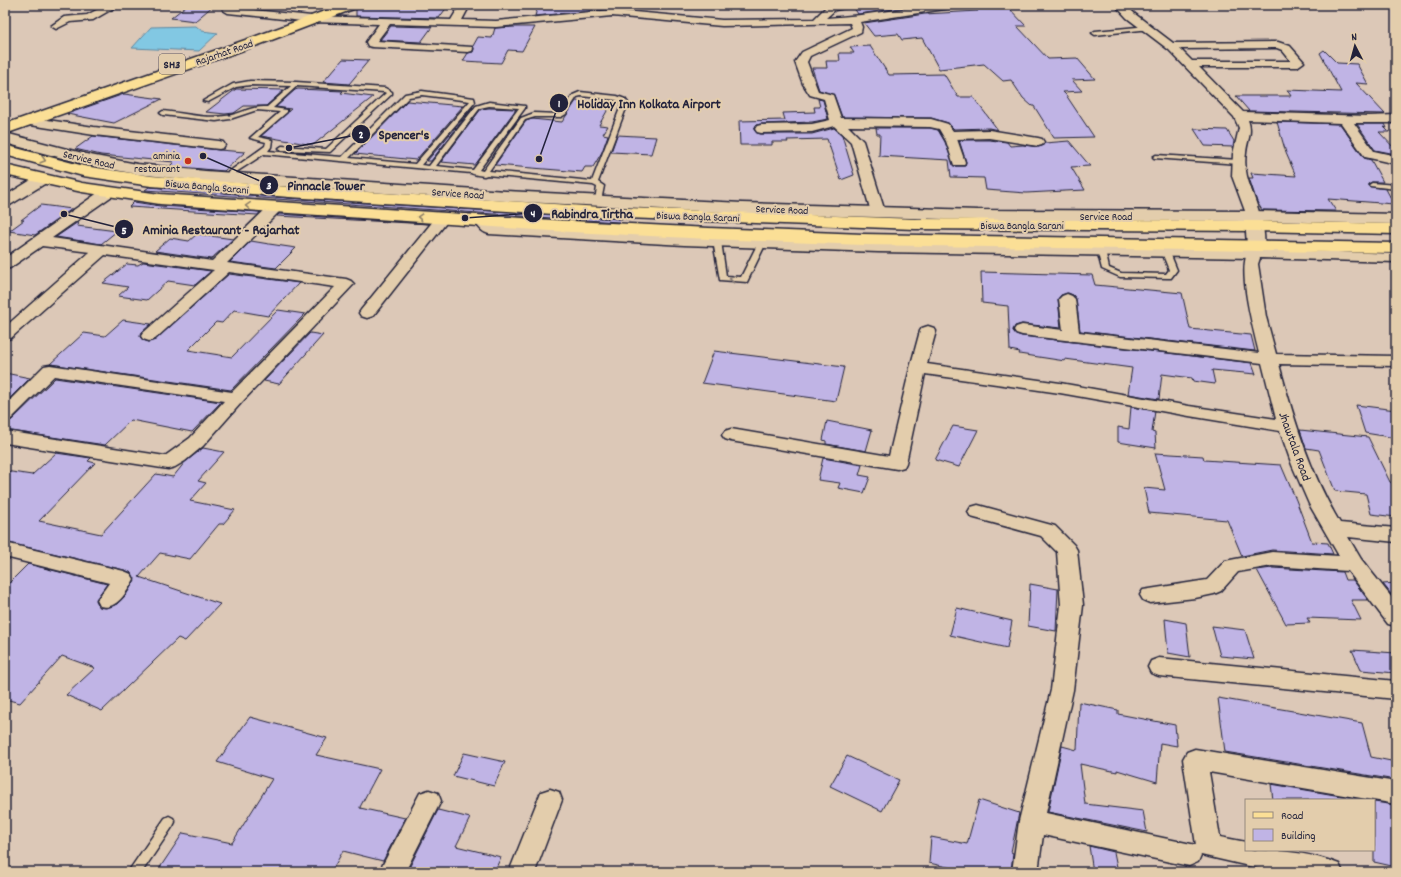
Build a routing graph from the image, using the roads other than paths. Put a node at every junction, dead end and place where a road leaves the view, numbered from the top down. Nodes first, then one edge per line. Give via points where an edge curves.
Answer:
1 (114, 5) edge
2 (230, 5) edge
3 (338, 5) edge
4 (352, 5) edge
5 (465, 5) edge
6 (659, 5) edge
7 (846, 5) edge
8 (951, 5) edge
9 (1120, 5) edge
10 (614, 9) edge
11 (865, 9) dead end
12 (656, 16) junction
13 (878, 16) junction
14 (306, 18) junction
15 (854, 20) junction
16 (386, 22) junction
17 (817, 22) junction
18 (454, 24) junction
19 (56, 26) dead end
20 (1148, 28) junction
21 (1095, 33) dead end
22 (1170, 46) junction
23 (468, 49) dead end
24 (1189, 64) junction
25 (296, 84) junction
26 (206, 101) dead end
27 (268, 109) junction
28 (163, 113) dead end
29 (1240, 116) junction
30 (5, 119) edge
31 (1396, 119) edge
32 (1345, 120) junction
33 (28, 121) junction
34 (837, 122) junction
35 (5, 129) edge
36 (761, 129) dead end
37 (948, 135) junction
38 (5, 138) edge
39 (1038, 142) dead end
40 (219, 145) dead end
41 (266, 149) junction
42 (5, 150) edge
43 (1156, 157) dead end
44 (343, 160) junction
45 (1396, 160) edge
46 (959, 162) dead end
47 (1239, 162) junction
48 (416, 167) junction
49 (431, 168) junction
50 (7, 171) edge
51 (474, 173) junction
52 (484, 174) junction
53 (225, 177) junction
54 (41, 180) junction
55 (594, 183) junction
56 (1372, 185) dead end
57 (1396, 187) edge
58 (107, 193) junction
59 (598, 201) junction
60 (5, 202) edge
61 (275, 208) junction
62 (878, 212) junction
63 (443, 218) junction
64 (1396, 219) edge
65 (1254, 221) junction
66 (1396, 229) edge
67 (633, 233) junction
68 (39, 241) junction
69 (717, 241) junction
70 (762, 243) junction
71 (890, 243) junction
72 (1255, 248) junction
73 (1396, 248) edge
74 (101, 250) junction
75 (1101, 250) junction
76 (1165, 250) junction
77 (1396, 258) edge
78 (5, 265) edge
79 (220, 266) junction
80 (1067, 299) dead end
81 (367, 313) dead end
82 (1022, 330) dead end
83 (928, 331) dead end
84 (5, 335) edge
85 (149, 336) dead end
86 (1072, 336) junction
87 (1269, 359) junction
88 (1396, 360) edge
89 (918, 368) junction
90 (236, 398) junction
91 (5, 415) edge
92 (1288, 426) junction
93 (731, 435) dead end
94 (5, 438) edge
95 (978, 512) dead end
96 (1333, 529) junction
97 (1396, 535) edge
98 (5, 550) edge
99 (1354, 564) junction
100 (1150, 595) dead end
101 (107, 600) dead end
102 (1396, 618) edge
103 (1159, 666) dead end
104 (1396, 690) edge
105 (1396, 793) edge
106 (550, 800) dead end
107 (429, 801) dead end
108 (1032, 821) junction
109 (169, 822) dead end
110 (1189, 854) dead end
111 (134, 872) edge
112 (392, 872) edge
113 (522, 872) edge
114 (1025, 872) edge
115 (1330, 872) edge

1 - 19 street via 89,18 68,19
2 - 14 street via 228,10
3 - 14 main road, Rajarhat Road / SH3
4 - 14 main road, Rajarhat Road / SH3
5 - 18 street
6 - 12 street
7 - 17 street via 832,7
8 - 13 street
9 - 20 street
10 - 12 street
10 - 18 street via 526,23
11 - 13 street
12 - 17 street via 722,23
13 - 15 street
14 - 16 street
14 - 30 main road, Rajarhat Road / SH3
14 - 33 main road, Rajarhat Road / SH3 via 256,41
15 - 17 street
15 - 34 street via 857,30 816,48 806,54 801,62 814,93 829,97
16 - 18 street
16 - 23 street via 372,44
20 - 21 lane
20 - 22 street
22 - 24 street
22 - 24 street via 1278,45 1286,48 1298,62 1286,65
24 - 29 street
25 - 26 lane via 243,83
25 - 27 lane
25 - 41 lane via 385,90 390,93 328,151
27 - 28 lane via 256,108 228,118 216,119
27 - 41 lane via 285,111 253,138 270,141
29 - 32 street
29 - 47 street via 1245,128
31 - 32 street
32 - 45 street via 1370,154
33 - 35 main road, Rajarhat Road / SH3
33 - 40 street
34 - 36 street via 812,128
34 - 37 street via 931,123 944,127
34 - 62 street via 857,141
37 - 39 street via 989,134
37 - 46 street
38 - 53 street, Service Road via 89,160 137,169
41 - 44 lane
41 - 53 lane
42 -> 65 main road, Biswa Bangla Sarani via 83,171 151,181 600,212 915,224
43 - 47 lane
44 - 48 lane
44 - 48 lane via 407,95 422,93 472,99 473,101
47 - 65 street via 1239,176 1250,202
48 - 49 lane
49 - 51 lane
49 - 51 lane via 480,105 523,107
50 - 54 main road, Biswa Bangla Sarani
51 - 52 lane
52 - 55 lane
52 - 55 lane via 523,119 534,115 559,116 580,94 618,98 625,103
53 - 59 street, Service Road
54 - 58 main road, Biswa Bangla Sarani
54 - 60 street
55 - 59 lane via 601,186
56 - 57 lane
61 -> 58 main road, Biswa Bangla Sarani
58 - 68 street
59 - 62 street, Service Road
63 -> 61 main road, Biswa Bangla Sarani
61 - 79 street
62 - 65 street, Service Road
63 - 67 main road, Biswa Bangla Sarani
63 - 81 street
64 - 65 street, Service Road
65 - 66 main road, Biswa Bangla Sarani
65 - 72 street
67 - 69 street
67 - 71 main road, Biswa Bangla Sarani
68 - 74 street
68 - 78 street
69 - 70 street
70 -> 69 lane via 744,280 723,278
70 - 71 street
71 - 72 main road, Biswa Bangla Sarani
71 - 75 street
72 - 73 main road, Biswa Bangla Sarani
72 - 76 street
72 - 77 street
72 - 87 street, Jhawtala Road via 1251,264 1253,282 1258,317
74 - 79 street
74 - 84 street
75 - 76 street
75 - 76 lane via 1106,269 1120,275 1168,276 1173,270
79 - 85 street
79 - 90 street via 346,284
80 - 86 street
82 - 86 street
83 - 89 street
86 - 87 street
87 - 88 street
87 - 92 street, Jhawtala Road
89 - 92 street via 1060,388
89 - 93 street via 897,463
90 - 91 street via 50,370
90 - 94 street via 183,455 168,463
92 - 96 street, Jhawtala Road via 1301,465
95 - 108 street via 1048,531 1067,550 1072,605 1062,690
96 - 97 street
96 - 99 street, Jhawtala Road
98 - 101 street via 124,579
99 - 100 street via 1272,559 1232,566 1214,586
99 - 102 street, Jhawtala Road
103 - 104 street
105 - 115 street via 1196,759 1209,846
106 - 113 street
107 - 112 street
108 - 110 street
108 - 114 street
109 - 111 lane

